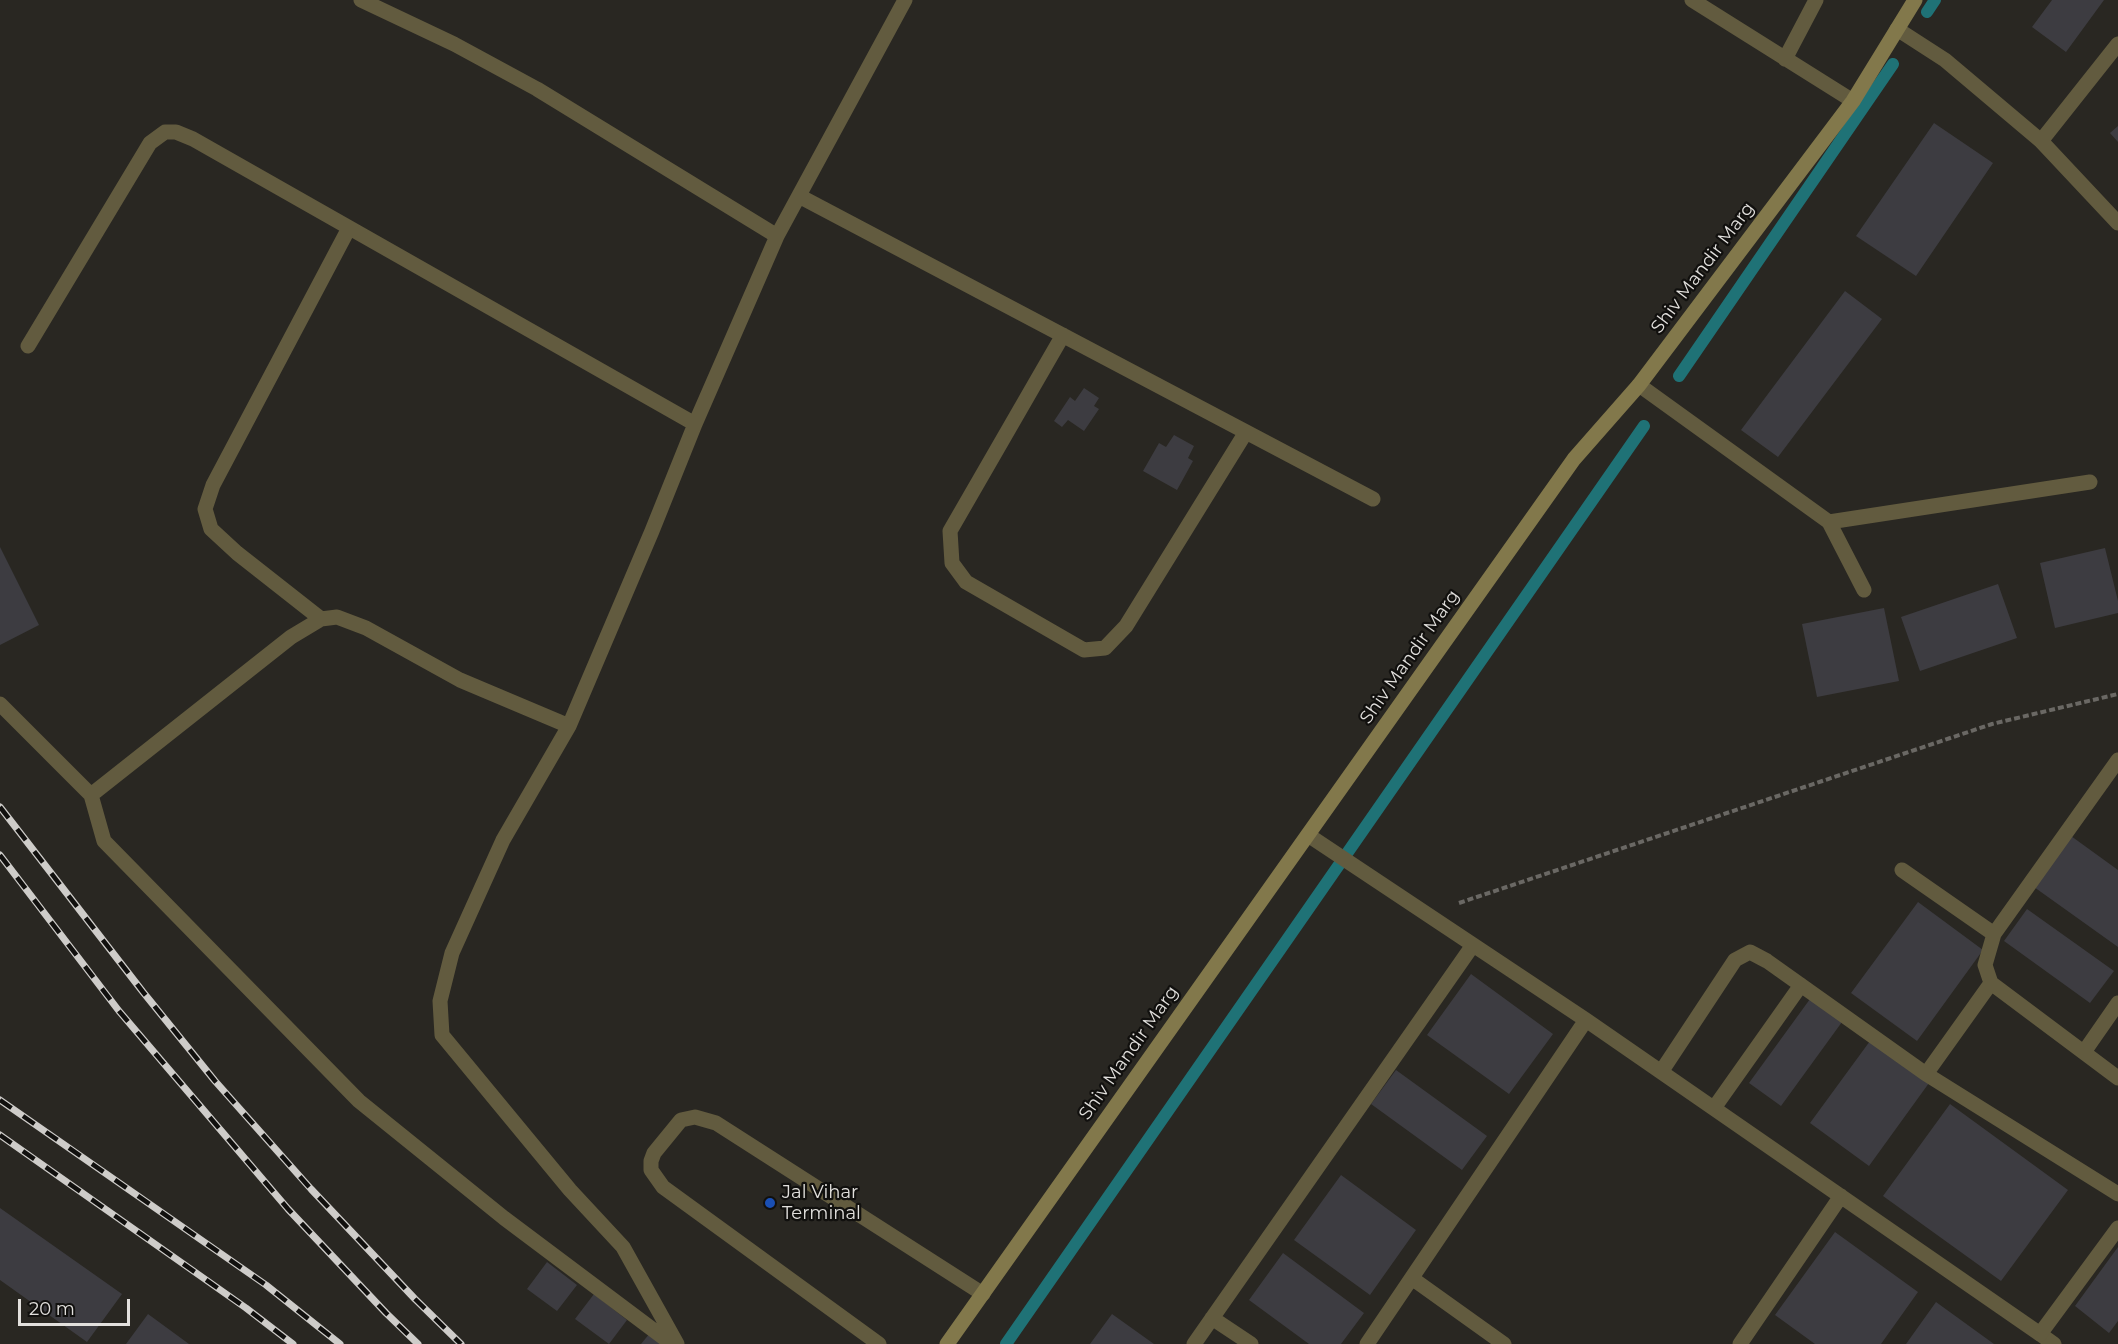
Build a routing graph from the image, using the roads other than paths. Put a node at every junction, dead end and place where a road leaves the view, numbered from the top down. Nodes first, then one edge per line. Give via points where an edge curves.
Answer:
1 (361, 0) edge
2 (905, 0) edge
3 (1692, 0) edge
4 (1816, 0) edge
5 (1915, 0) edge
6 (1897, 29) junction
7 (2118, 44) edge
8 (1785, 60) junction
9 (1853, 101) junction
10 (2041, 141) junction
11 (799, 196) junction
12 (2118, 223) edge
13 (349, 228) junction
14 (777, 236) junction
15 (1063, 335) junction
16 (28, 346) dead end
17 (1640, 385) junction
18 (695, 424) junction
19 (1246, 432) junction
20 (2090, 482) dead end
21 (1373, 499) dead end
22 (1829, 522) junction
23 (1864, 590) dead end
24 (321, 620) junction
25 (0, 704) edge
26 (569, 726) junction
27 (2118, 760) edge
28 (91, 795) junction
29 (1308, 835) junction
30 (1902, 870) dead end
31 (1994, 934) junction
32 (1473, 945) junction
33 (1991, 983) junction
34 (1802, 985) junction
35 (2118, 1003) edge
36 (1586, 1020) junction
37 (2084, 1052) junction
38 (1662, 1072) junction
39 (1926, 1074) junction
40 (2118, 1077) edge
41 (1714, 1108) junction
42 (2118, 1194) edge
43 (1841, 1196) junction
44 (2118, 1228) edge
45 (1413, 1279) junction
46 (983, 1294) junction
47 (1212, 1318) junction
48 (2040, 1334) junction
49 (672, 1344) edge
50 (677, 1344) edge
51 (879, 1344) edge
52 (947, 1344) edge
53 (1194, 1344) edge
54 (1251, 1344) edge
55 (1367, 1344) edge
56 (1504, 1344) edge
57 (1740, 1344) edge
58 (2054, 1344) edge

1 - 14 street via 537,89
2 - 11 street
3 - 8 street
4 - 8 street
5 - 6 street, Shiv Mandir Marg
6 - 9 street, Shiv Mandir Marg
6 - 10 street via 1945,60
7 - 10 street
8 - 9 street
9 - 17 street, Shiv Mandir Marg
10 - 12 street
11 - 14 street
11 - 15 street
13 - 16 street via 193,139 165,132 150,143
13 - 18 street
13 - 24 street via 213,485 205,509 211,528 237,553
14 - 18 street
15 - 19 street
15 - 19 street via 950,531 952,563 966,582 1084,650 1105,648 1126,626
17 - 22 street
17 - 29 street, Shiv Mandir Marg via 1574,459
18 - 26 street
19 - 21 street
20 - 22 street
22 - 23 street
24 - 26 street via 337,617 366,628 460,680
24 - 28 street via 291,638
25 - 28 street
26 - 50 street via 502,840 452,953 440,1001 442,1035 570,1190 623,1247
27 - 31 street
28 - 49 street via 104,841 359,1101 504,1218
29 - 32 street
29 - 46 street, Shiv Mandir Marg
30 - 31 street
31 - 33 street via 1985,965
32 - 36 street
32 - 47 street
33 - 37 street
33 - 39 street
34 - 38 street via 1750,952 1735,960
34 - 39 street
34 - 41 street
35 - 37 street
36 - 38 street
36 - 45 street
37 - 40 street
38 - 41 street
39 - 42 street
41 - 43 street
43 - 48 street
43 - 57 street
44 - 48 street
45 - 55 street
45 - 56 street
46 - 51 street via 716,1123 694,1117 681,1120 651,1161 651,1170 663,1187
46 - 52 street, Shiv Mandir Marg
47 - 53 street
47 - 54 street
48 - 58 street

